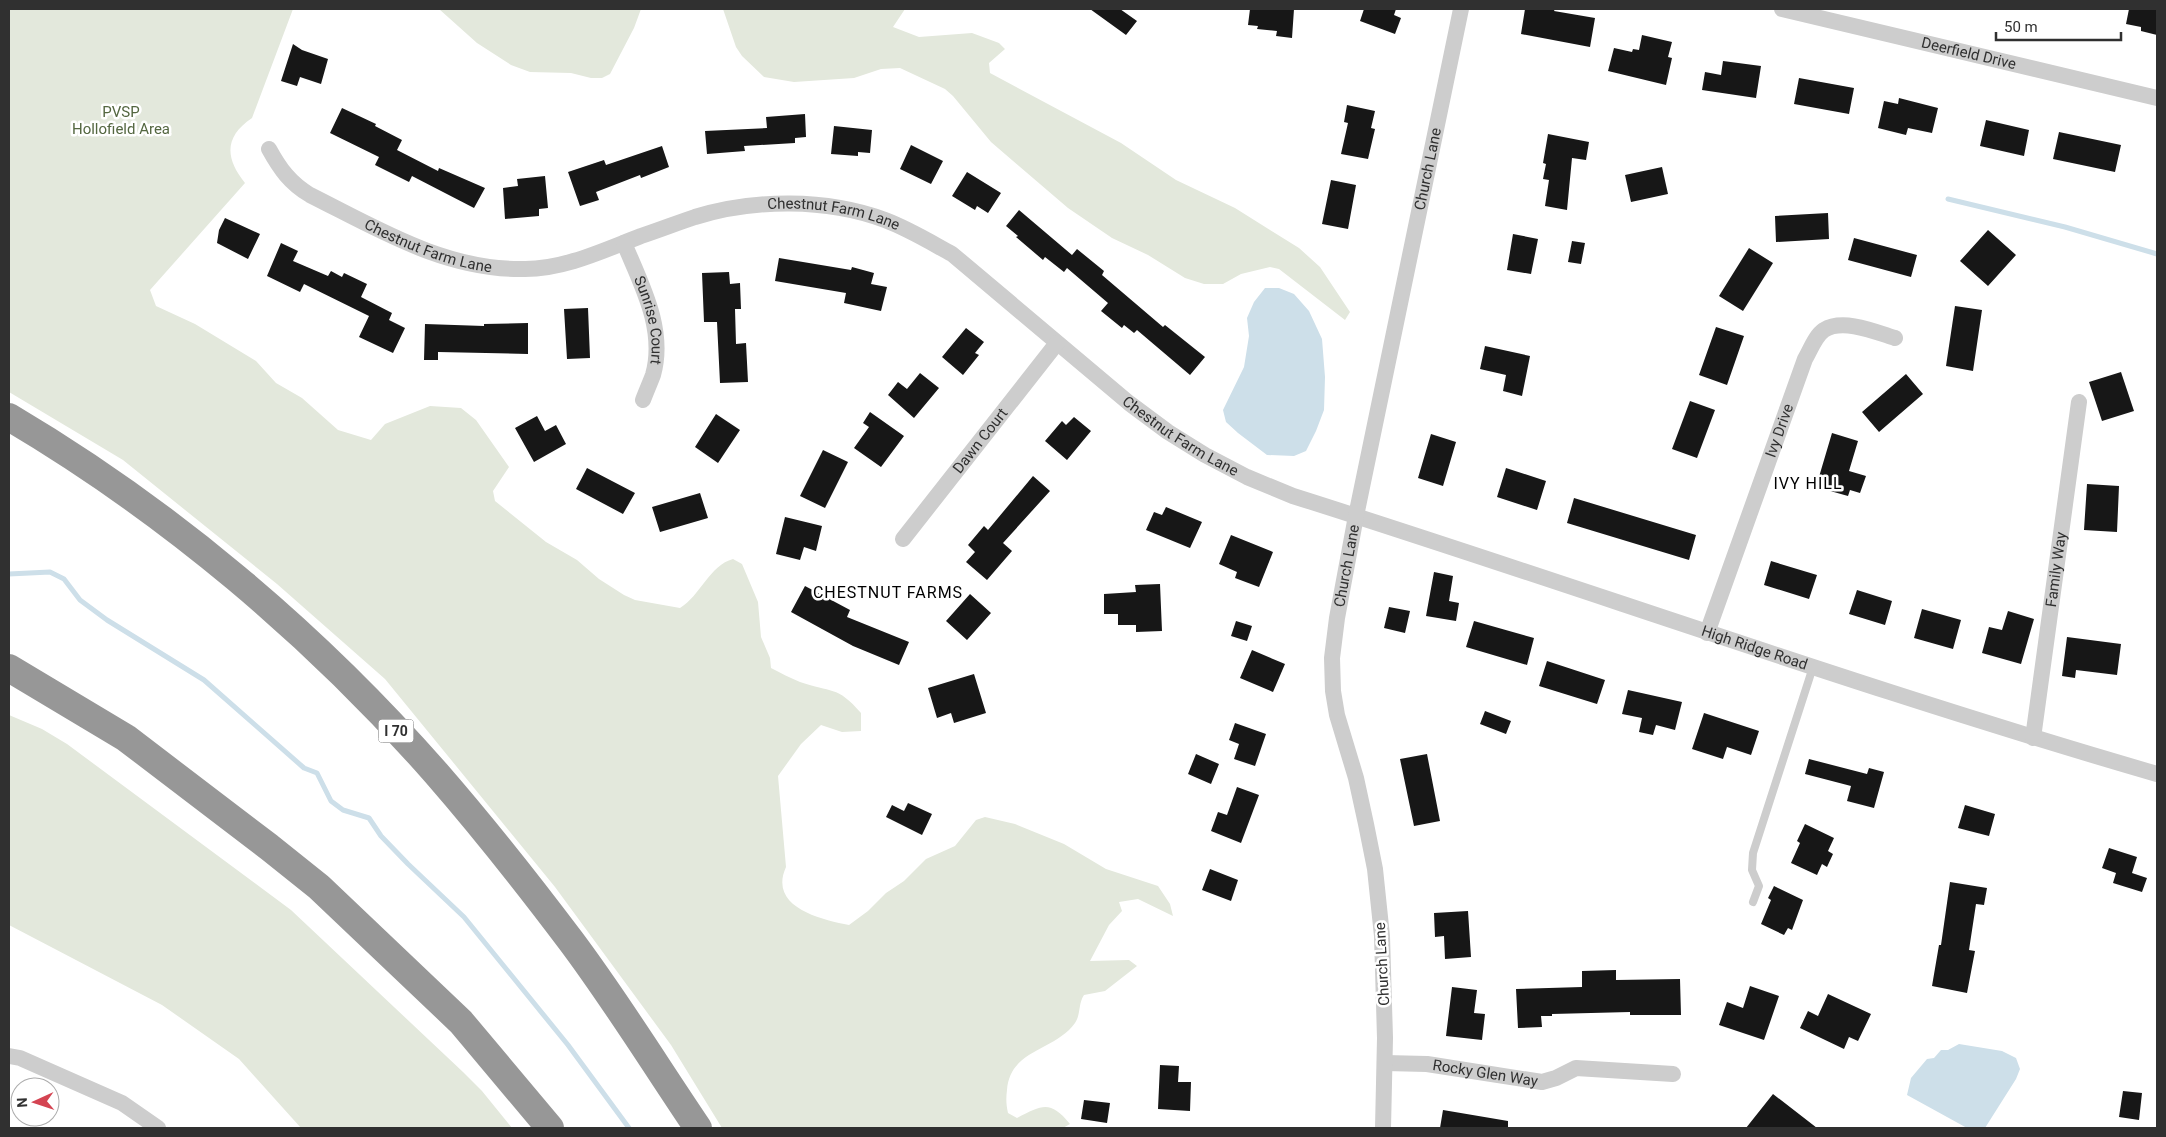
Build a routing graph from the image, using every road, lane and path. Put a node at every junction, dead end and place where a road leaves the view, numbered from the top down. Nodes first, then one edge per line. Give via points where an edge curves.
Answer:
1 (1461, 9) edge
2 (1782, 9) edge
3 (2157, 98) edge
4 (269, 149) dead end
5 (624, 243) junction
6 (1895, 338) dead end
7 (1057, 343) junction
8 (643, 400) dead end
9 (2079, 402) dead end
10 (9, 418) edge
11 (1356, 516) junction
12 (903, 539) dead end
13 (1707, 633) junction
14 (1813, 667) junction
15 (9, 668) edge
16 (2033, 738) junction
17 (2157, 774) edge
18 (1753, 902) dead end
19 (9, 1056) edge
20 (1385, 1063) junction
21 (1673, 1074) dead end
22 (158, 1128) edge
23 (550, 1128) edge
24 (698, 1128) edge
25 (1383, 1128) edge

1 - 11 street, Church Lane
2 - 3 street, Deerfield Drive
4 - 5 street, Chestnut Farm Lane via 281,171 310,195 415,247 447,258 526,270 556,266
5 - 7 street, Chestnut Farm Lane via 695,217 733,209 768,204 843,209 884,220 952,254
5 - 8 street, Sunrise Court via 656,328 653,374
6 - 13 street, Ivy Drive via 1851,326 1823,330 1815,341 1805,359
7 - 11 street, Chestnut Farm Lane via 1129,403 1205,456 1247,478
7 - 12 street, Dawn Court
9 - 16 street, Family Way
10 - 24 highway, I 70 via 64,450 187,539 267,605 377,710 435,772 572,943
11 - 13 street, High Ridge Road
11 - 20 street, Church Lane via 1337,618 1332,658 1333,691 1375,869 1382,936
13 - 14 street, High Ridge Road
14 - 16 street, High Ridge Road
14 - 18 lane via 1753,853 1752,870 1759,886
15 - 23 highway via 126,738 319,888 461,1022
16 - 17 street, High Ridge Road
19 - 22 street via 122,1103
20 - 21 street, Rocky Glen Way via 1427,1064 1542,1082 1576,1068
20 - 25 street, Church Lane

